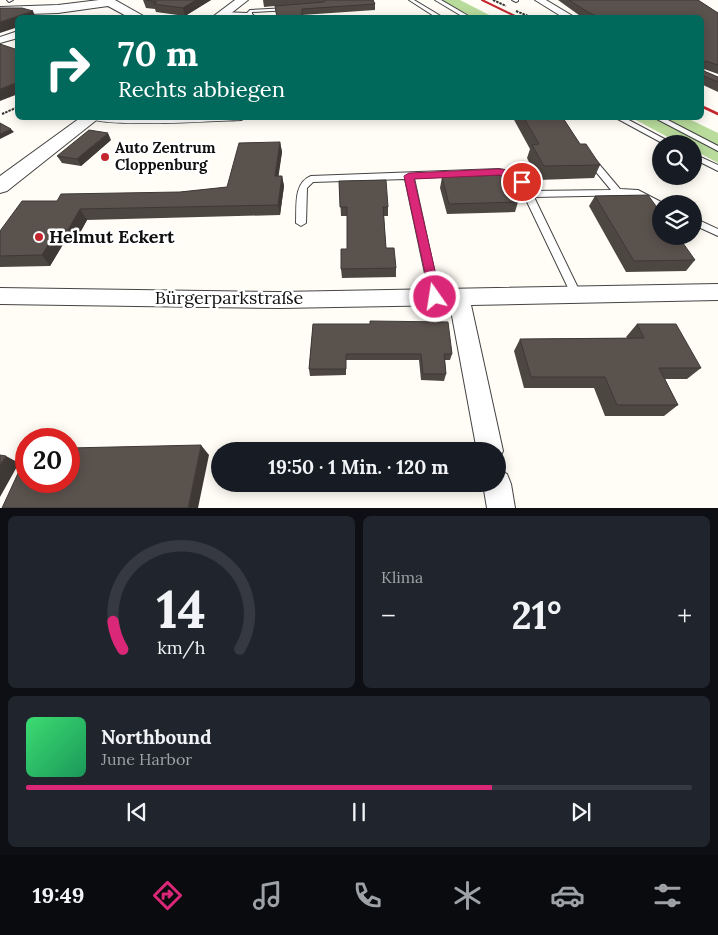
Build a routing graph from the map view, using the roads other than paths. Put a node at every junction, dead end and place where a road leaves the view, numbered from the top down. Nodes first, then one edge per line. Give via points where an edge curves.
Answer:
1 (89, 0) edge
2 (242, 0) edge
3 (410, 0) edge
4 (436, 0) edge
5 (539, 0) edge
6 (112, 1) edge
7 (71, 8) junction
8 (295, 8) edge
9 (0, 12) edge
10 (249, 14) joint
11 (136, 15) edge
12 (221, 15) edge
13 (234, 15) edge
14 (437, 15) edge
15 (464, 15) edge
16 (566, 15) edge
17 (15, 35) edge
18 (0, 40) edge
19 (89, 120) edge
20 (108, 120) edge
21 (158, 120) edge
22 (624, 120) edge
23 (663, 120) edge
24 (653, 135) edge
25 (582, 149) edge
26 (718, 149) edge
27 (702, 160) edge
28 (718, 168) edge
29 (409, 176) junction
30 (0, 186) edge
31 (618, 193) junction
32 (528, 194) junction
33 (652, 200) edge
34 (300, 223) dead end
35 (702, 225) edge
36 (718, 233) edge
37 (718, 292) edge
38 (576, 294) junction
39 (0, 296) edge
40 (459, 296) junction
41 (435, 297) junction
42 (488, 442) edge
43 (498, 492) edge
44 (501, 508) edge

1 - 7 street
2 - 12 street
3 - 14 lane
4 - 15 lane
5 - 16 street
6 - 7 street
6 - 11 street
7 - 9 street
8 - 10 lane via 250,11
10 - 13 lane
17 - 18 street
19 - 30 street
20 - 21 lane
22 - 24 lane
23 - 26 lane
25 - 31 lane
27 - 28 lane
29 - 32 lane via 499,172 512,174 522,182
29 - 34 lane via 311,179 303,187
29 - 41 lane
31 - 32 lane
31 - 33 lane via 635,192
32 - 38 lane
35 - 36 lane
37 - 38 street, Bürgerparkstraße
38 - 40 street, Bürgerparkstraße
39 - 41 street, Bürgerparkstraße via 280,300
40 - 41 street, Bürgerparkstraße
40 - 42 street
43 - 44 street

